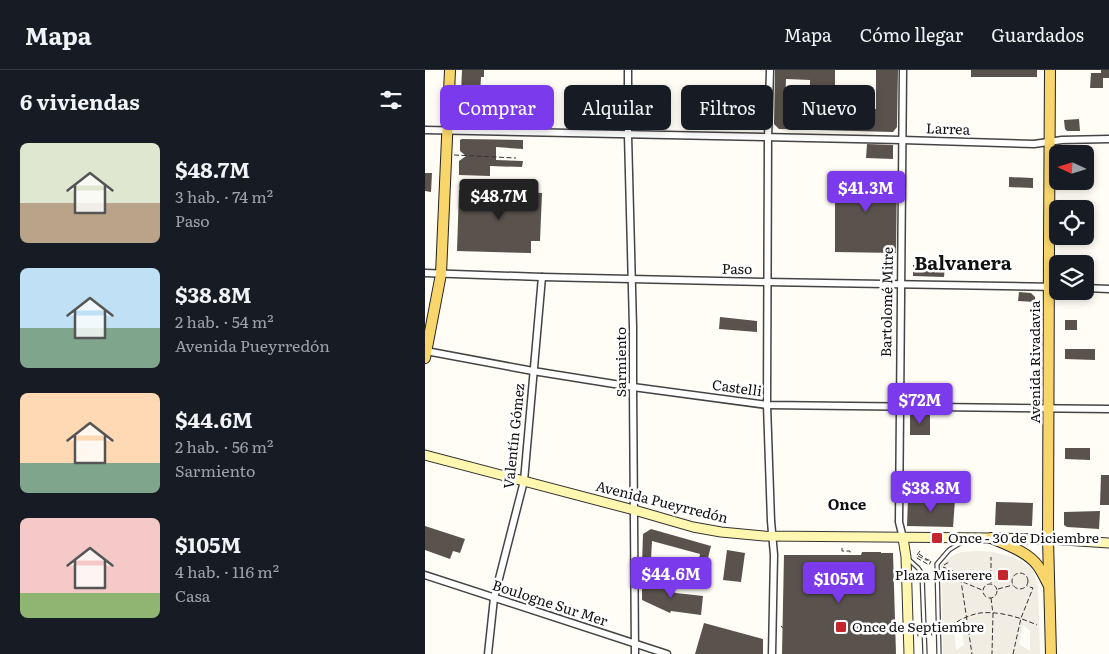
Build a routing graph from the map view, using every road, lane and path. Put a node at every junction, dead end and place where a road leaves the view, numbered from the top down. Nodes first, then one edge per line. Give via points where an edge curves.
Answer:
1 (450, 70) edge
2 (628, 70) edge
3 (770, 70) edge
4 (903, 70) edge
5 (1050, 70) edge
6 (425, 130) edge
7 (447, 131) junction
8 (628, 135) junction
9 (768, 138) junction
10 (1109, 139) edge
11 (902, 140) junction
12 (1049, 142) junction
13 (446, 155) junction
14 (516, 158) dead end
15 (1052, 255) edge
16 (425, 273) edge
17 (441, 274) junction
18 (542, 277) junction
19 (632, 279) junction
20 (766, 282) junction
21 (901, 284) junction
22 (1049, 287) edge
23 (1094, 288) edge
24 (1109, 289) edge
25 (1053, 300) edge
26 (426, 355) edge
27 (533, 371) junction
28 (633, 387) junction
29 (767, 405) junction
30 (899, 407) junction
31 (1049, 408) junction
32 (1109, 409) edge
33 (425, 455) edge
34 (524, 481) junction
35 (634, 510) junction
36 (772, 536) junction
37 (970, 537) junction
38 (903, 538) junction
39 (991, 538) junction
40 (1048, 539) junction
41 (1109, 543) edge
42 (920, 551) dead end
43 (842, 555) dead end
44 (850, 555) dead end
45 (918, 555) dead end
46 (906, 557) junction
47 (991, 557) dead end
48 (949, 562) dead end
49 (944, 565) dead end
50 (941, 566) dead end
51 (425, 574) edge
52 (961, 581) junction
53 (991, 583) junction
54 (1013, 585) junction
55 (1027, 586) junction
56 (1049, 587) junction
57 (983, 590) junction
58 (998, 590) junction
59 (494, 598) junction
60 (991, 598) junction
61 (993, 614) junction
62 (967, 618) junction
63 (1021, 618) junction
64 (931, 623) dead end
65 (917, 624) dead end
66 (1037, 625) dead end
67 (874, 627) dead end
68 (893, 628) dead end
69 (943, 630) dead end
70 (875, 632) dead end
71 (892, 632) dead end
72 (918, 637) dead end
73 (932, 638) dead end
74 (635, 644) junction
75 (488, 654) edge
76 (635, 654) edge
77 (667, 654) edge
78 (772, 654) edge
79 (909, 654) edge
80 (925, 654) edge
81 (939, 654) edge
82 (972, 654) edge
83 (992, 654) edge
84 (1013, 654) edge
85 (1051, 654) edge

1 - 7 main road
2 - 8 street, Sarmiento
3 - 9 street
4 - 11 street, Bartolomé Mitre
5 - 12 main road, Avenida Rivadavia
6 - 7 street, Larrea
7 - 8 street, Larrea
7 - 13 main road
8 - 9 street, Larrea
8 - 19 street, Sarmiento
9 - 11 street, Larrea
9 - 20 street
10 - 12 street, Larrea
11 - 12 street, Larrea
11 - 21 street, Bartolomé Mitre
12 - 15 main road, Avenida Rivadavia
13 - 14 path
13 - 17 main road
16 - 17 street, Paso
17 - 18 street, Paso
17 - 26 main road
18 - 19 street, Paso
18 - 27 street, Valentín Gómez
19 - 20 street, Paso
19 - 28 street, Sarmiento
20 - 21 street, Paso
20 - 29 street
21 - 22 street, Paso
21 - 30 street, Bartolomé Mitre
23 - 24 street
25 - 31 main road, Avenida Rivadavia
26 - 27 street, Castelli
27 - 28 street, Castelli
27 - 34 street, Valentín Gómez
28 - 29 street, Castelli
28 - 35 street, Sarmiento
29 - 30 street, Castelli
29 - 36 street
30 - 31 street, Castelli
30 - 38 street, Bartolomé Mitre via 899,522
31 - 32 street, Castelli
31 - 40 main road, Avenida Rivadavia
33 - 34 main road, Avenida Pueyrredón
34 - 35 main road, Avenida Pueyrredón
34 - 59 street, Valentín Gómez
35 - 36 main road, Avenida Pueyrredón via 699,528
35 - 74 street, Sarmiento
36 - 38 main road, Avenida Pueyrredón
36 - 78 street
37 - 38 main road, Avenida Pueyrredón
37 - 39 main road, Avenida Pueyrredón
37 - 81 lane via 949,550 937,564
38 - 46 main road, Bartolomé Mitre
39 - 40 main road, Avenida Pueyrredón
39 - 56 main road via 1032,559
40 - 41 main road, Avenida Pueyrredón
40 - 56 main road, Avenida Rivadavia
42 - 45 path via 917,555 917,558 929,565 931,561
43 - 44 path via 842,549 850,550
46 - 79 main road, Bartolomé Mitre
46 - 80 lane via 922,574
47 - 53 path
48 - 49 path
50 - 52 path via 960,574
51 - 59 street, Boulogne Sur Mer
52 - 57 path
52 - 62 path
53 - 57 path
53 - 58 path
54 - 55 path via 1021,590
54 - 55 path via 1014,576 1021,573 1028,580
54 - 58 path
55 - 63 path via 1033,588
56 - 85 main road, Avenida Rivadavia
57 - 60 path
58 - 60 path
59 - 74 street, Boulogne Sur Mer
59 - 75 street, Valentín Gómez
60 - 61 path
61 - 62 path via 980,613
61 - 63 path
61 - 83 path
62 - 69 path
62 - 82 path
63 - 66 path
63 - 84 path
64 - 73 path
65 - 72 path
67 - 68 path
70 - 71 path
74 - 76 street, Sarmiento
74 - 77 street, Boulogne Sur Mer

